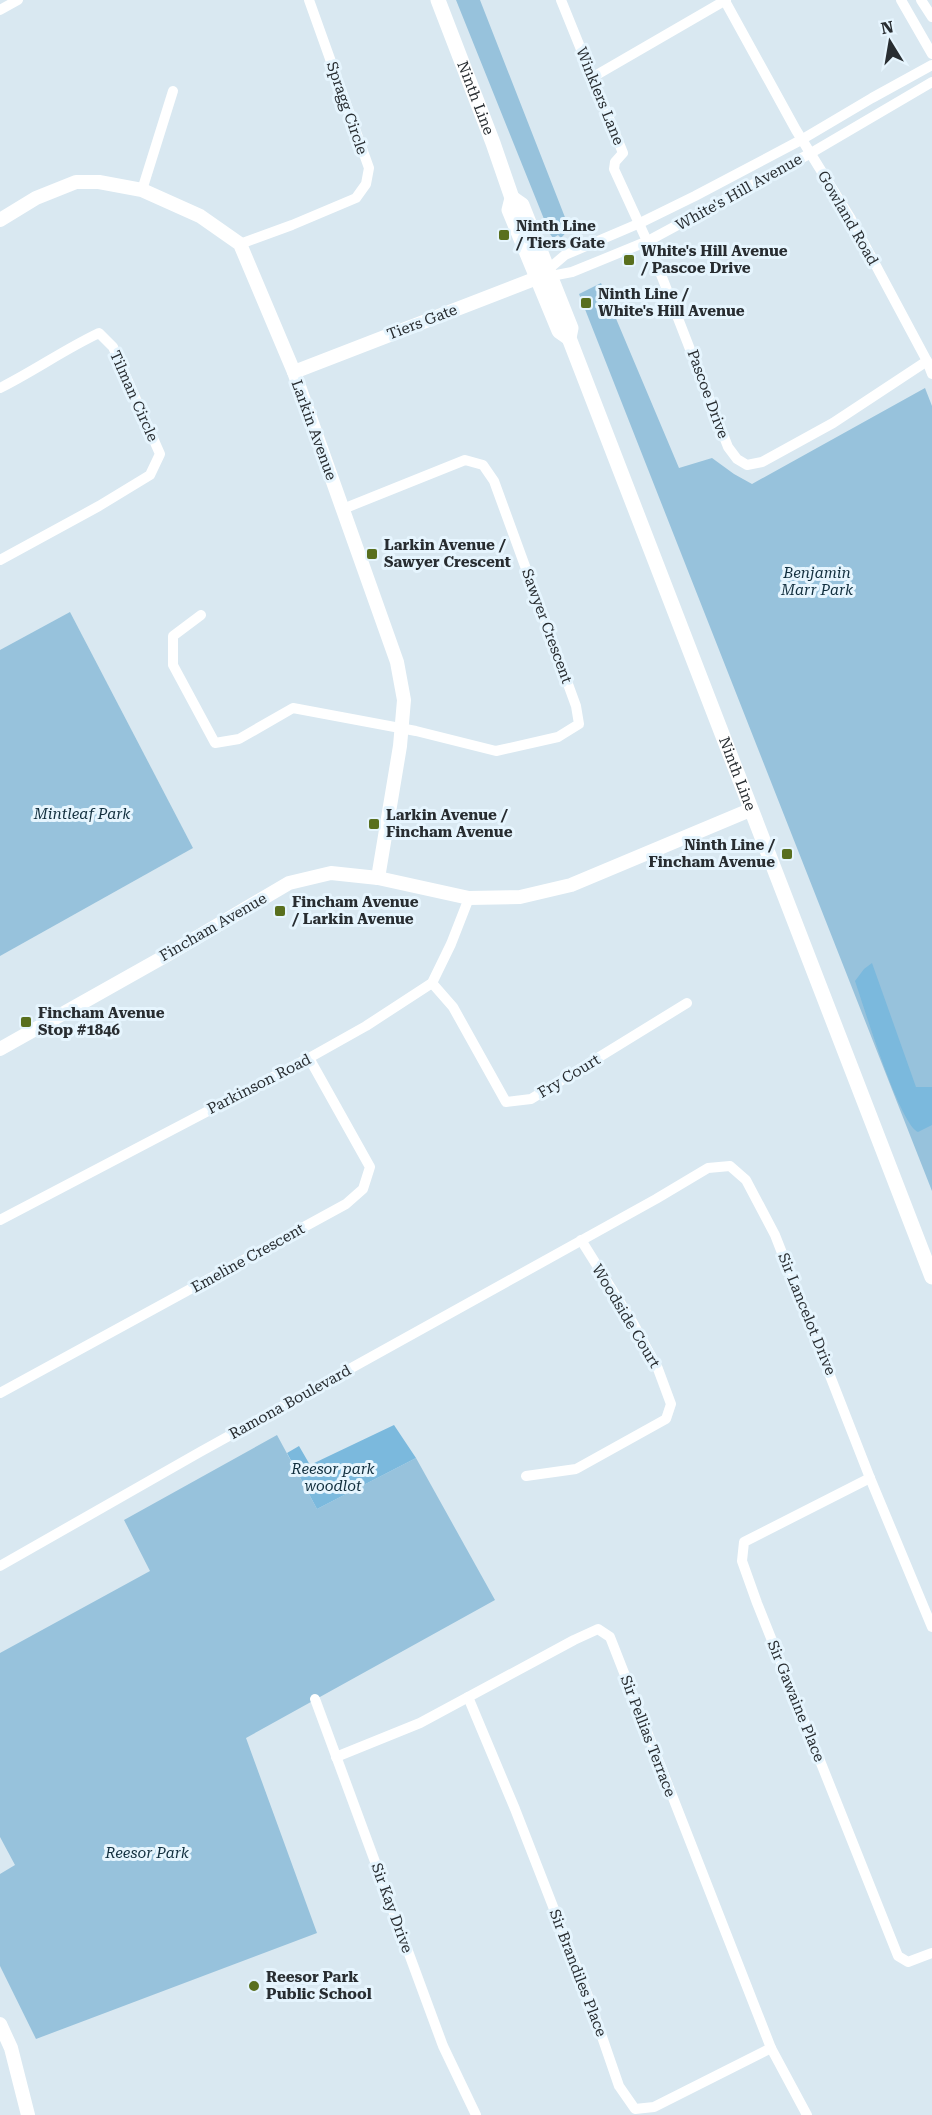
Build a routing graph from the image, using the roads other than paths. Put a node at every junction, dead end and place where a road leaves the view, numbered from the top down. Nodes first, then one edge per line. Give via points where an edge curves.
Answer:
1 (18, 0) edge
2 (309, 0) edge
3 (438, 0) edge
4 (561, 0) edge
5 (725, 0) edge
6 (902, 0) edge
7 (921, 0) edge
8 (0, 10) edge
9 (932, 17) edge
10 (932, 54) edge
11 (932, 65) edge
12 (593, 77) junction
13 (932, 82) edge
14 (173, 91) dead end
15 (801, 140) junction
16 (811, 153) junction
17 (142, 190) junction
18 (0, 218) edge
19 (639, 223) junction
20 (648, 241) junction
21 (240, 244) junction
22 (545, 274) junction
23 (927, 361) junction
24 (294, 372) junction
25 (932, 374) edge
26 (0, 388) edge
27 (343, 509) junction
28 (0, 561) edge
29 (201, 615) dead end
30 (401, 730) junction
31 (750, 810) junction
32 (378, 878) junction
33 (469, 898) junction
34 (432, 983) junction
35 (687, 1003) dead end
36 (0, 1049) edge
37 (309, 1058) junction
38 (0, 1220) edge
39 (581, 1240) junction
40 (932, 1277) edge
41 (0, 1393) edge
42 (526, 1476) dead end
43 (870, 1478) junction
44 (0, 1566) edge
45 (932, 1628) edge
46 (468, 1697) junction
47 (315, 1699) dead end
48 (336, 1757) junction
49 (932, 1953) edge
50 (0, 2024) edge
51 (771, 2048) junction
52 (28, 2115) edge
53 (476, 2115) edge
54 (807, 2115) edge

1 - 8 street
2 - 21 street, Spragg Circle via 369,168 366,184 356,198
3 - 22 main road, Ninth Line via 512,198 509,210
4 - 12 street, Winklers Lane
5 - 12 street
5 - 15 street, Gowland Road
6 - 10 street
7 - 9 street
11 - 15 street, White's Hill Avenue
12 - 19 street, Winklers Lane via 623,153 614,169
13 - 16 street, White's Hill Avenue
14 - 17 street
15 - 16 street, Gowland Road
15 - 19 street, White's Hill Avenue
16 - 20 street, White's Hill Avenue
16 - 23 street, Gowland Road
17 - 18 street via 76,182
17 - 21 street via 200,216
19 - 20 street, Pascoe Drive
19 - 22 street, White's Hill Avenue via 565,255
20 - 22 street, White's Hill Avenue via 572,272
20 - 23 street, Pascoe Drive via 728,447 747,465 762,462 833,423
21 - 24 street, Larkin Avenue
22 - 24 street, Tiers Gate
22 - 31 main road, Ninth Line via 559,331 569,338
23 - 25 street, Gowland Road
24 - 27 street, Larkin Avenue
26 - 28 street, Tilman Circle via 99,333 114,347 160,454 150,475
27 - 30 street, Larkin Avenue via 397,662 404,700
27 - 30 street, Sawyer Crescent via 465,460 483,465 494,481 576,706 579,724 558,737 496,751
29 - 30 street via 172,636 172,665 214,743 239,739 293,708
30 - 32 street, Larkin Avenue
31 - 33 street, Fincham Avenue via 571,885 520,897
31 - 40 main road, Ninth Line
32 - 33 street, Fincham Avenue
32 - 36 street, Fincham Avenue via 332,873 289,883
33 - 34 street
34 - 35 street, Fry Court via 453,1007 506,1102 531,1099
34 - 37 street, Parkinson Road
37 - 38 street, Parkinson Road
37 - 41 street, Emeline Crescent via 370,1167 363,1189 346,1204
39 - 42 street, Woodside Court via 633,1323 658,1369 671,1404 666,1419 576,1468
39 - 43 street, Sir Lancelot Drive via 708,1168 730,1166 746,1180 775,1235
39 - 44 street, Ramona Boulevard
43 - 45 street, Sir Lancelot Drive
43 - 49 street, Sir Gawaine Place via 744,1542 742,1561 898,1956 908,1962
46 - 48 street, Sir Pellias Terrace via 420,1723
46 - 51 street, Sir Brandiles Place via 573,1958 619,2086 635,2109 654,2107
46 - 51 street, Sir Pellias Terrace via 598,1629 610,1638
47 - 48 street, Sir Kay Drive
48 - 53 street, Sir Kay Drive via 444,2046
50 - 52 street via 11,2048
51 - 54 street, Sir Pellias Terrace

